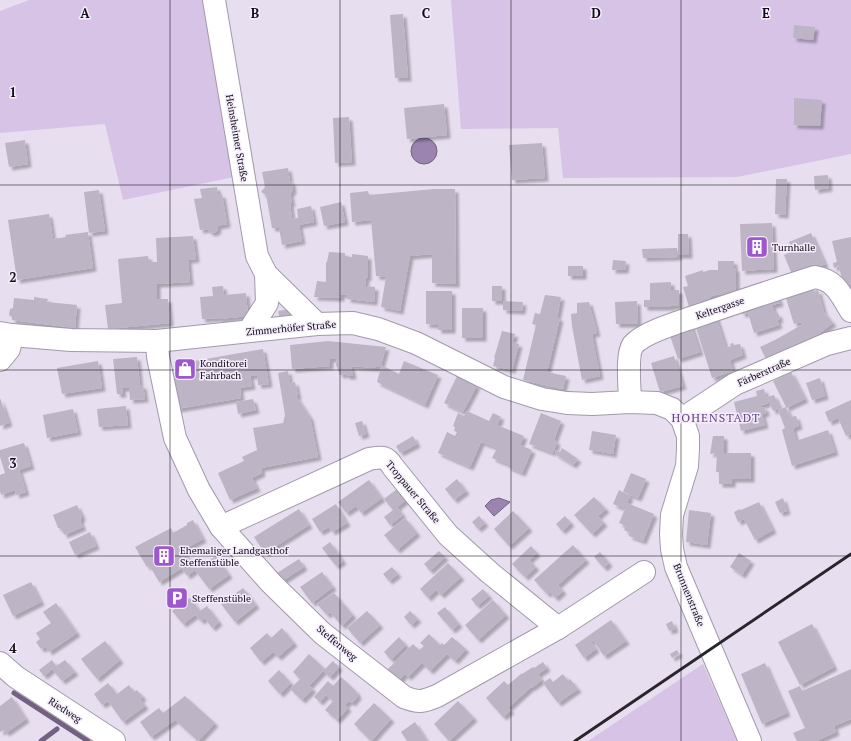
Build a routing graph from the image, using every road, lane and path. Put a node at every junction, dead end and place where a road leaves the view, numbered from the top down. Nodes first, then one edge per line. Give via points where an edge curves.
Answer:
1 (214, 0) edge
2 (266, 274) junction
3 (851, 312) edge
4 (851, 321) edge
5 (317, 324) junction
6 (249, 331) junction
7 (6, 334) edge
8 (851, 338) edge
9 (157, 341) junction
10 (827, 344) junction
11 (0, 360) edge
12 (630, 402) junction
13 (682, 419) junction
14 (221, 527) junction
15 (644, 572) dead end
16 (558, 628) junction
17 (5, 676) edge
18 (114, 741) edge
19 (750, 741) edge

1 - 2 street, Heinsheimer Straße via 257,256
2 - 5 street, Heinsheimer Straße
2 - 6 street, Heinsheimer Straße via 267,303
3 - 12 street, Keltergasse via 833,283 815,277 660,329 633,345 629,359
4 - 10 street
5 - 6 street, Zimmerhöfer Straße
5 - 12 street, Zimmerhöfer Straße via 353,323 378,329 416,343 504,387 542,400 592,404
6 - 9 street, Zimmerhöfer Straße
7 - 9 street, Zimmerhöfer Straße via 71,340
7 - 11 street via 9,349
8 - 10 street, Färberstraße
9 - 14 street, Steffenweg via 175,438 198,490
10 - 13 street, Färberstraße via 735,384
12 - 13 street, Zimmerhöfer Straße via 657,404 672,409
13 - 19 street, Brunnenstraße via 688,436 687,466 672,515 672,549 676,567
14 - 16 street, Troppauer Straße via 369,459 382,457 390,460 448,534 490,573
14 - 16 street, Steffenweg via 322,633 404,697 416,702 437,696
15 - 16 street, Steffenweg
17 - 18 street, Riedweg

